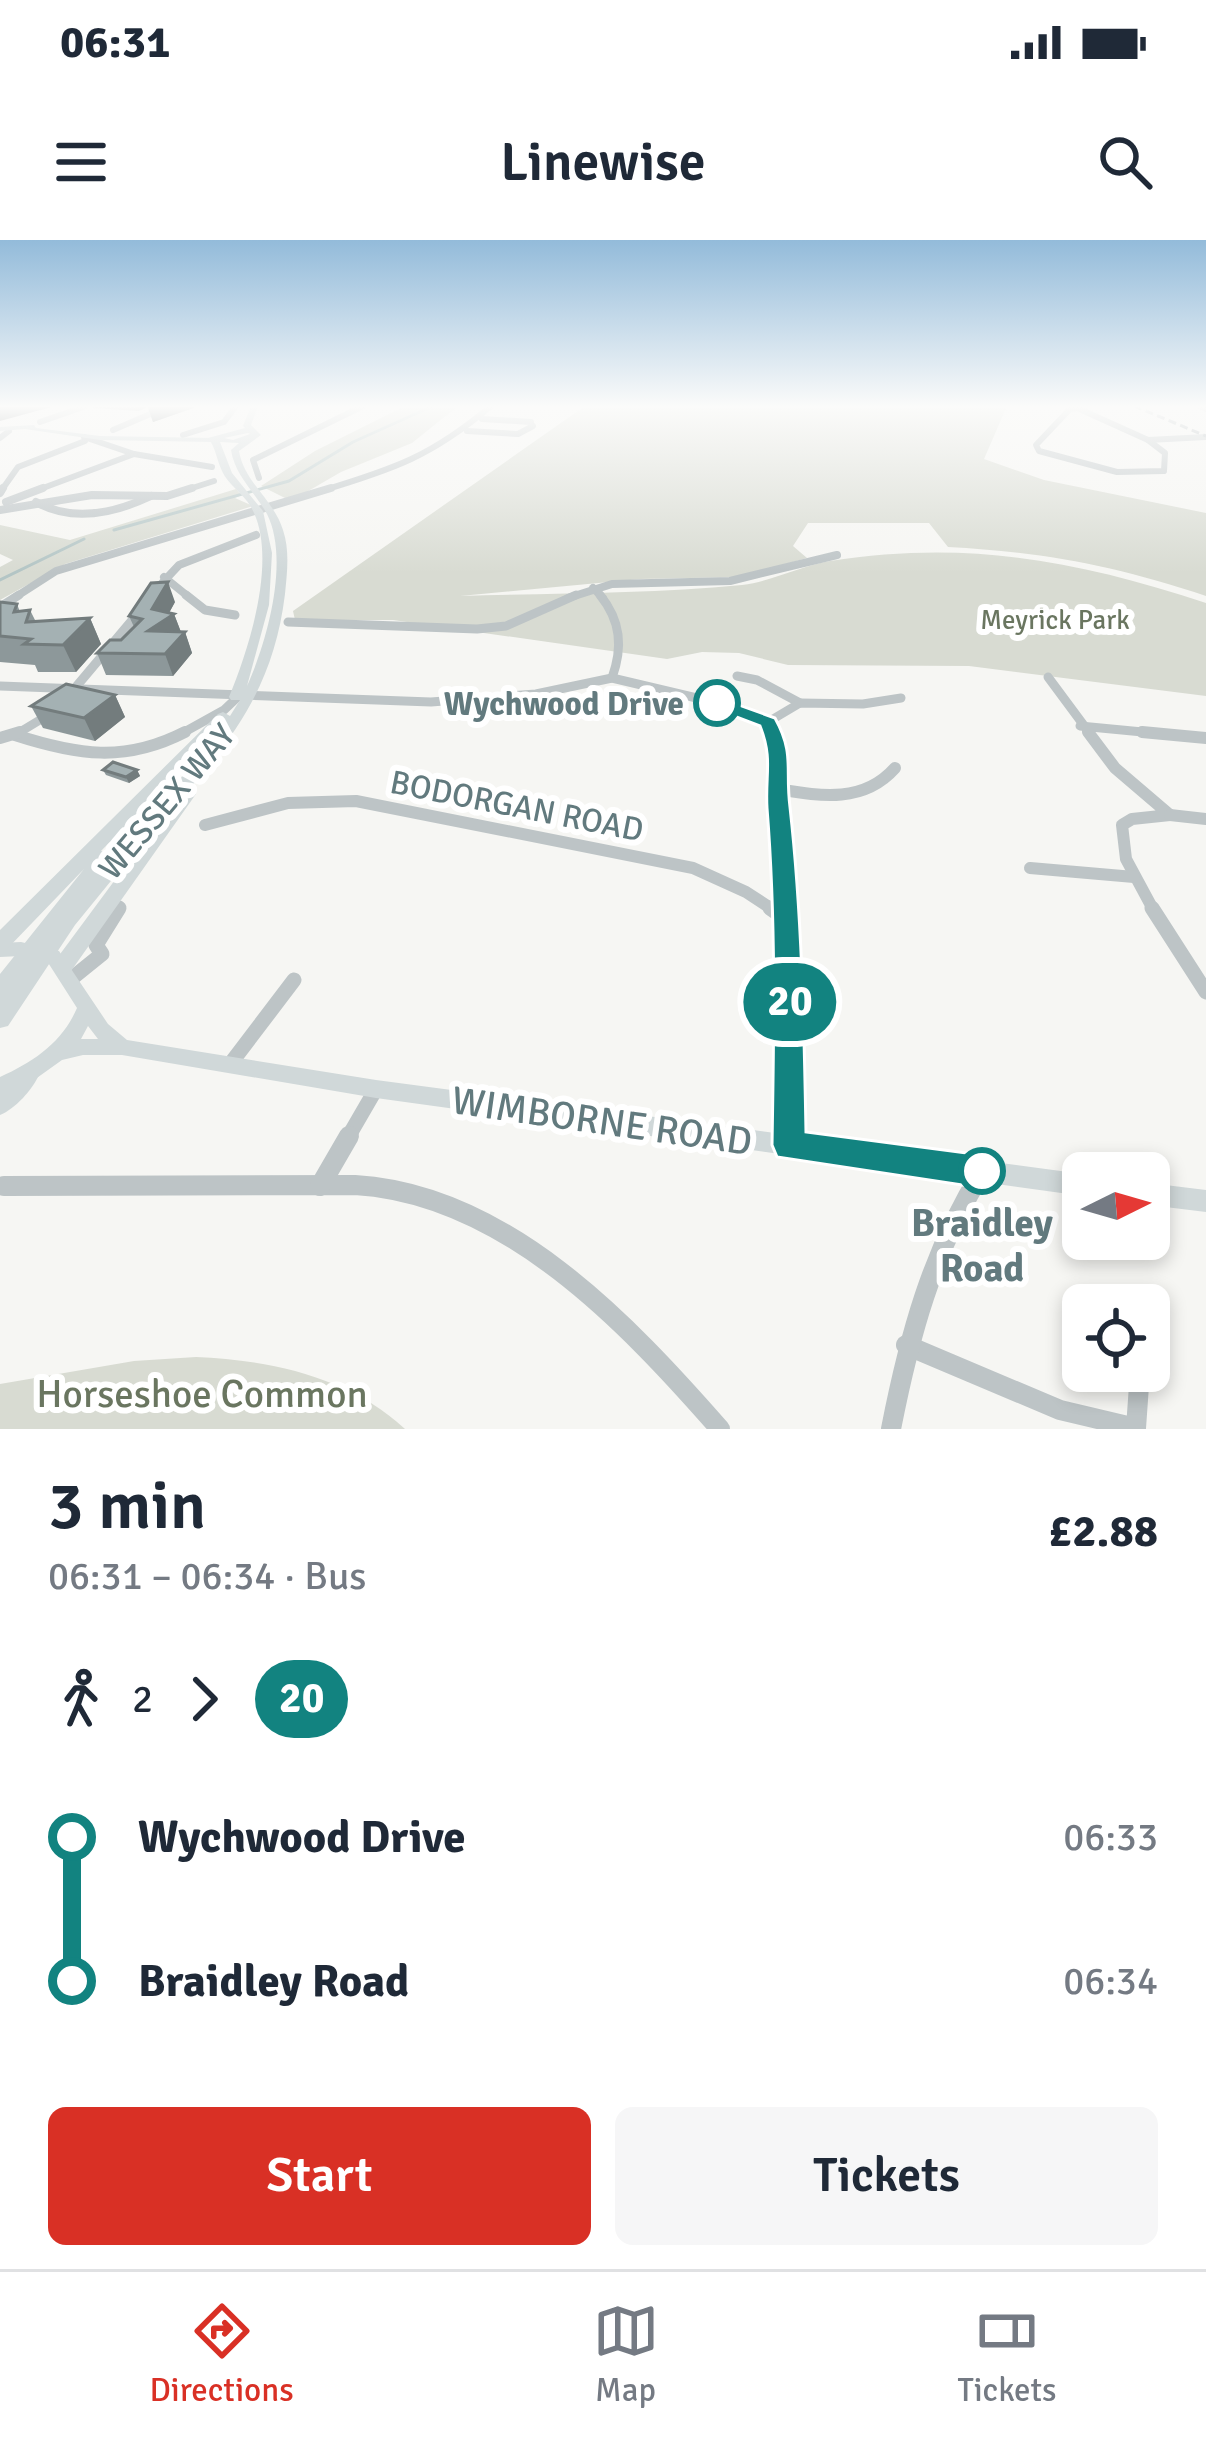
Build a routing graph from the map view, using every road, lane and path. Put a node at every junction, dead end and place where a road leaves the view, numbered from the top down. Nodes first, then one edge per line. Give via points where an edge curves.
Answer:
1 (32, 461) edge
2 (115, 461) edge
3 (179, 461) edge
4 (224, 461) edge
5 (236, 461) edge
6 (253, 461) edge
7 (410, 461) edge
8 (1078, 461) edge
9 (1165, 461) edge
10 (212, 467) dead end
11 (13, 470) junction
12 (0, 474) edge
13 (255, 480) junction
14 (213, 482) dead end
15 (0, 493) edge
16 (152, 495) junction
17 (36, 502) junction
18 (0, 507) edge
19 (260, 530) junction
20 (837, 555) dead end
21 (164, 577) junction
22 (593, 589) junction
23 (0, 607) edge
24 (231, 613) dead end
25 (272, 625) junction
26 (737, 676) dead end
27 (1048, 676) dead end
28 (612, 678) junction
29 (0, 686) edge
30 (244, 692) junction
31 (901, 698) dead end
32 (800, 703) junction
33 (768, 722) junction
34 (1080, 726) junction
35 (15, 735) junction
36 (0, 738) edge
37 (1206, 738) edge
38 (895, 768) dead end
39 (777, 789) junction
40 (1170, 815) junction
41 (1206, 819) edge
42 (205, 825) dead end
43 (130, 838) junction
44 (1030, 868) dead end
45 (1134, 877) junction
46 (119, 908) dead end
47 (790, 922) junction
48 (0, 947) edge
49 (62, 967) junction
50 (294, 980) dead end
51 (0, 991) edge
52 (1206, 992) edge
53 (86, 1009) junction
54 (0, 1019) edge
55 (122, 1047) junction
56 (58, 1054) junction
57 (231, 1064) junction
58 (27, 1075) junction
59 (0, 1086) edge
60 (376, 1089) junction
61 (0, 1104) edge
62 (789, 1145) junction
63 (982, 1171) junction
64 (1062, 1182) edge
65 (4, 1186) dead end
66 (320, 1186) junction
67 (1170, 1197) edge
68 (1206, 1202) edge
69 (906, 1345) junction
70 (1139, 1392) edge
71 (720, 1429) edge
72 (891, 1429) edge

1 - 11 street
2 - 18 street
3 - 10 street
4 - 19 highway
5 - 13 highway
6 - 13 street
7 - 23 street via 56,571
8 - 9 street via 1117,472 1164,471
11 - 12 street
11 - 15 street
13 - 25 highway, WESSEX WAY via 278,523
14 - 16 street
16 - 17 street
16 - 17 street via 121,509 54,513
17 - 18 street
19 - 21 street
19 - 25 highway, WESSEX WAY
20 - 22 street via 730,581
21 - 24 street via 206,610
21 - 35 street via 65,700
22 - 25 street via 491,628
22 - 28 street via 617,613
25 - 43 highway, WESSEX WAY via 224,717
25 - 43 highway, WESSEX WAY via 255,685 218,743
26 - 32 street
27 - 34 street
28 - 30 street via 431,702
28 - 33 street
29 - 30 street
30 - 35 street via 164,744 130,755 71,756
31 - 32 street
32 - 33 street
33 - 39 street via 782,754
34 - 37 street
34 - 40 street
35 - 36 street
38 - 39 street via 886,780 838,798
39 - 47 street
40 - 41 street
40 - 45 street via 1122,825 1118,842
42 - 47 street, BODORGAN ROAD via 219,813 356,801 693,868
43 - 48 highway
43 - 49 highway
43 - 51 highway, WESSEX WAY via 66,901
43 - 54 highway, WESSEX WAY
44 - 45 street
45 - 52 street
46 - 49 street via 96,945 102,954
47 - 62 street
48 - 49 main road
49 - 53 main road
50 - 57 street
53 - 55 main road
53 - 56 main road
55 - 56 main road, WIMBORNE ROAD
55 - 57 main road, WIMBORNE ROAD
56 - 58 main road
57 - 60 main road, WIMBORNE ROAD
58 - 59 main road
58 - 61 highway
60 - 62 main road, WIMBORNE ROAD
60 - 66 street
62 - 63 main road, WIMBORNE ROAD
63 - 64 main road, WIMBORNE ROAD
63 - 69 street via 950,1219
65 - 66 street
66 - 71 street via 392,1189 518,1246 587,1289
67 - 68 main road
69 - 70 street via 1060,1410 1136,1428
69 - 72 street

